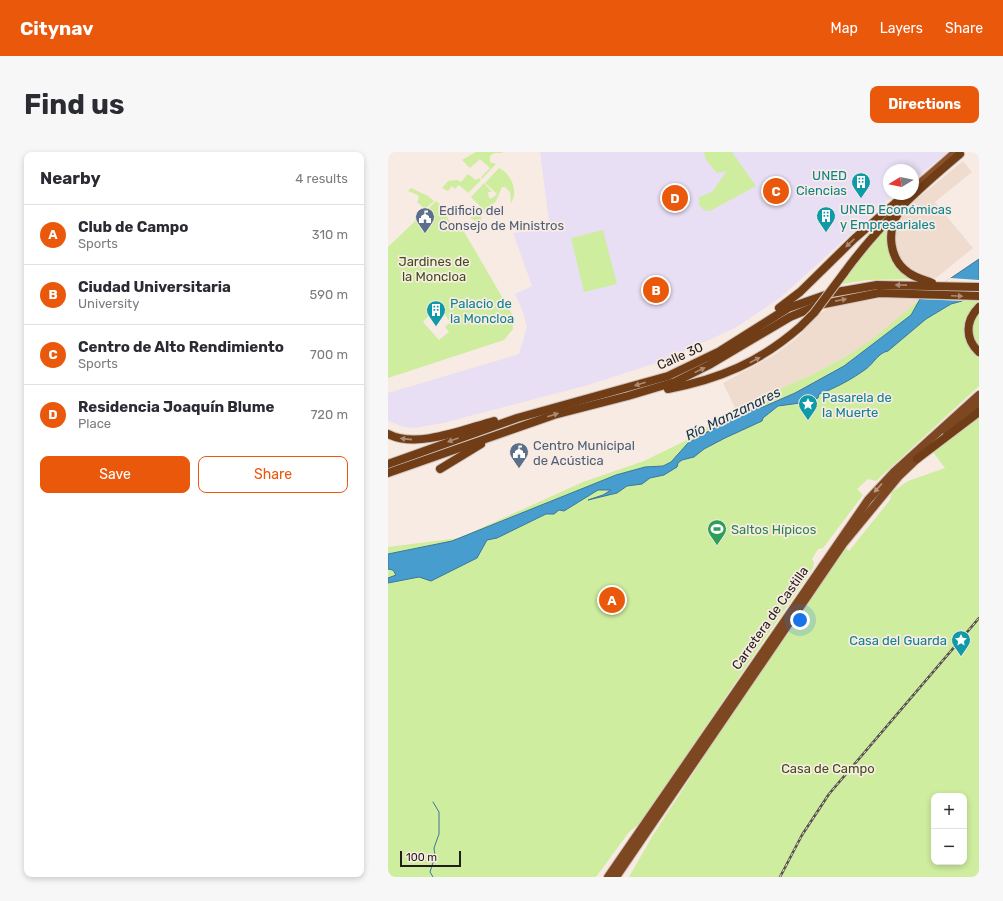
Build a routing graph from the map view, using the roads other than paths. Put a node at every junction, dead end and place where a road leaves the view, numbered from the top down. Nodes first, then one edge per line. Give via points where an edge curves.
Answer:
1 (960, 153) edge
2 (919, 187) edge
3 (900, 200) edge
4 (906, 200) edge
5 (908, 200) edge
6 (940, 285) junction
7 (979, 287) edge
8 (976, 297) edge
9 (979, 307) edge
10 (727, 346) junction
11 (979, 352) edge
12 (651, 390) junction
13 (979, 395) edge
14 (979, 404) edge
15 (979, 412) edge
16 (517, 418) junction
17 (388, 434) edge
18 (499, 434) junction
19 (917, 459) junction
20 (388, 464) edge
21 (440, 469) dead end
22 (388, 473) edge
23 (608, 877) edge
24 (616, 877) edge

1 - 2 highway
3 -> 10 highway via 854,239 800,292
12 -> 4 highway, bridge via 710,379 771,351 818,308 878,229
5 - 6 highway via 895,217 892,226 893,251 897,261 909,273
6 - 7 highway, Calle 30
6 -> 10 highway, Calle 30 via 877,285 831,292 788,308
12 -> 8 highway, Calle 30 via 709,366 790,317 819,305 871,294
9 - 11 highway via 969,321 968,333 972,344
10 -> 16 highway, Calle 30 via 668,376
18 -> 12 highway, Calle 30 via 554,415
13 -> 23 highway, Carretera de Castilla via 894,472 868,500
14 - 19 highway, Carretera de Castilla
15 - 19 highway
16 -> 17 highway via 502,419 425,439 406,439
16 -> 20 highway, Calle 30
18 - 21 highway
18 - 22 highway, Calle 30
19 - 24 highway, Carretera de Castilla via 884,493 843,544

